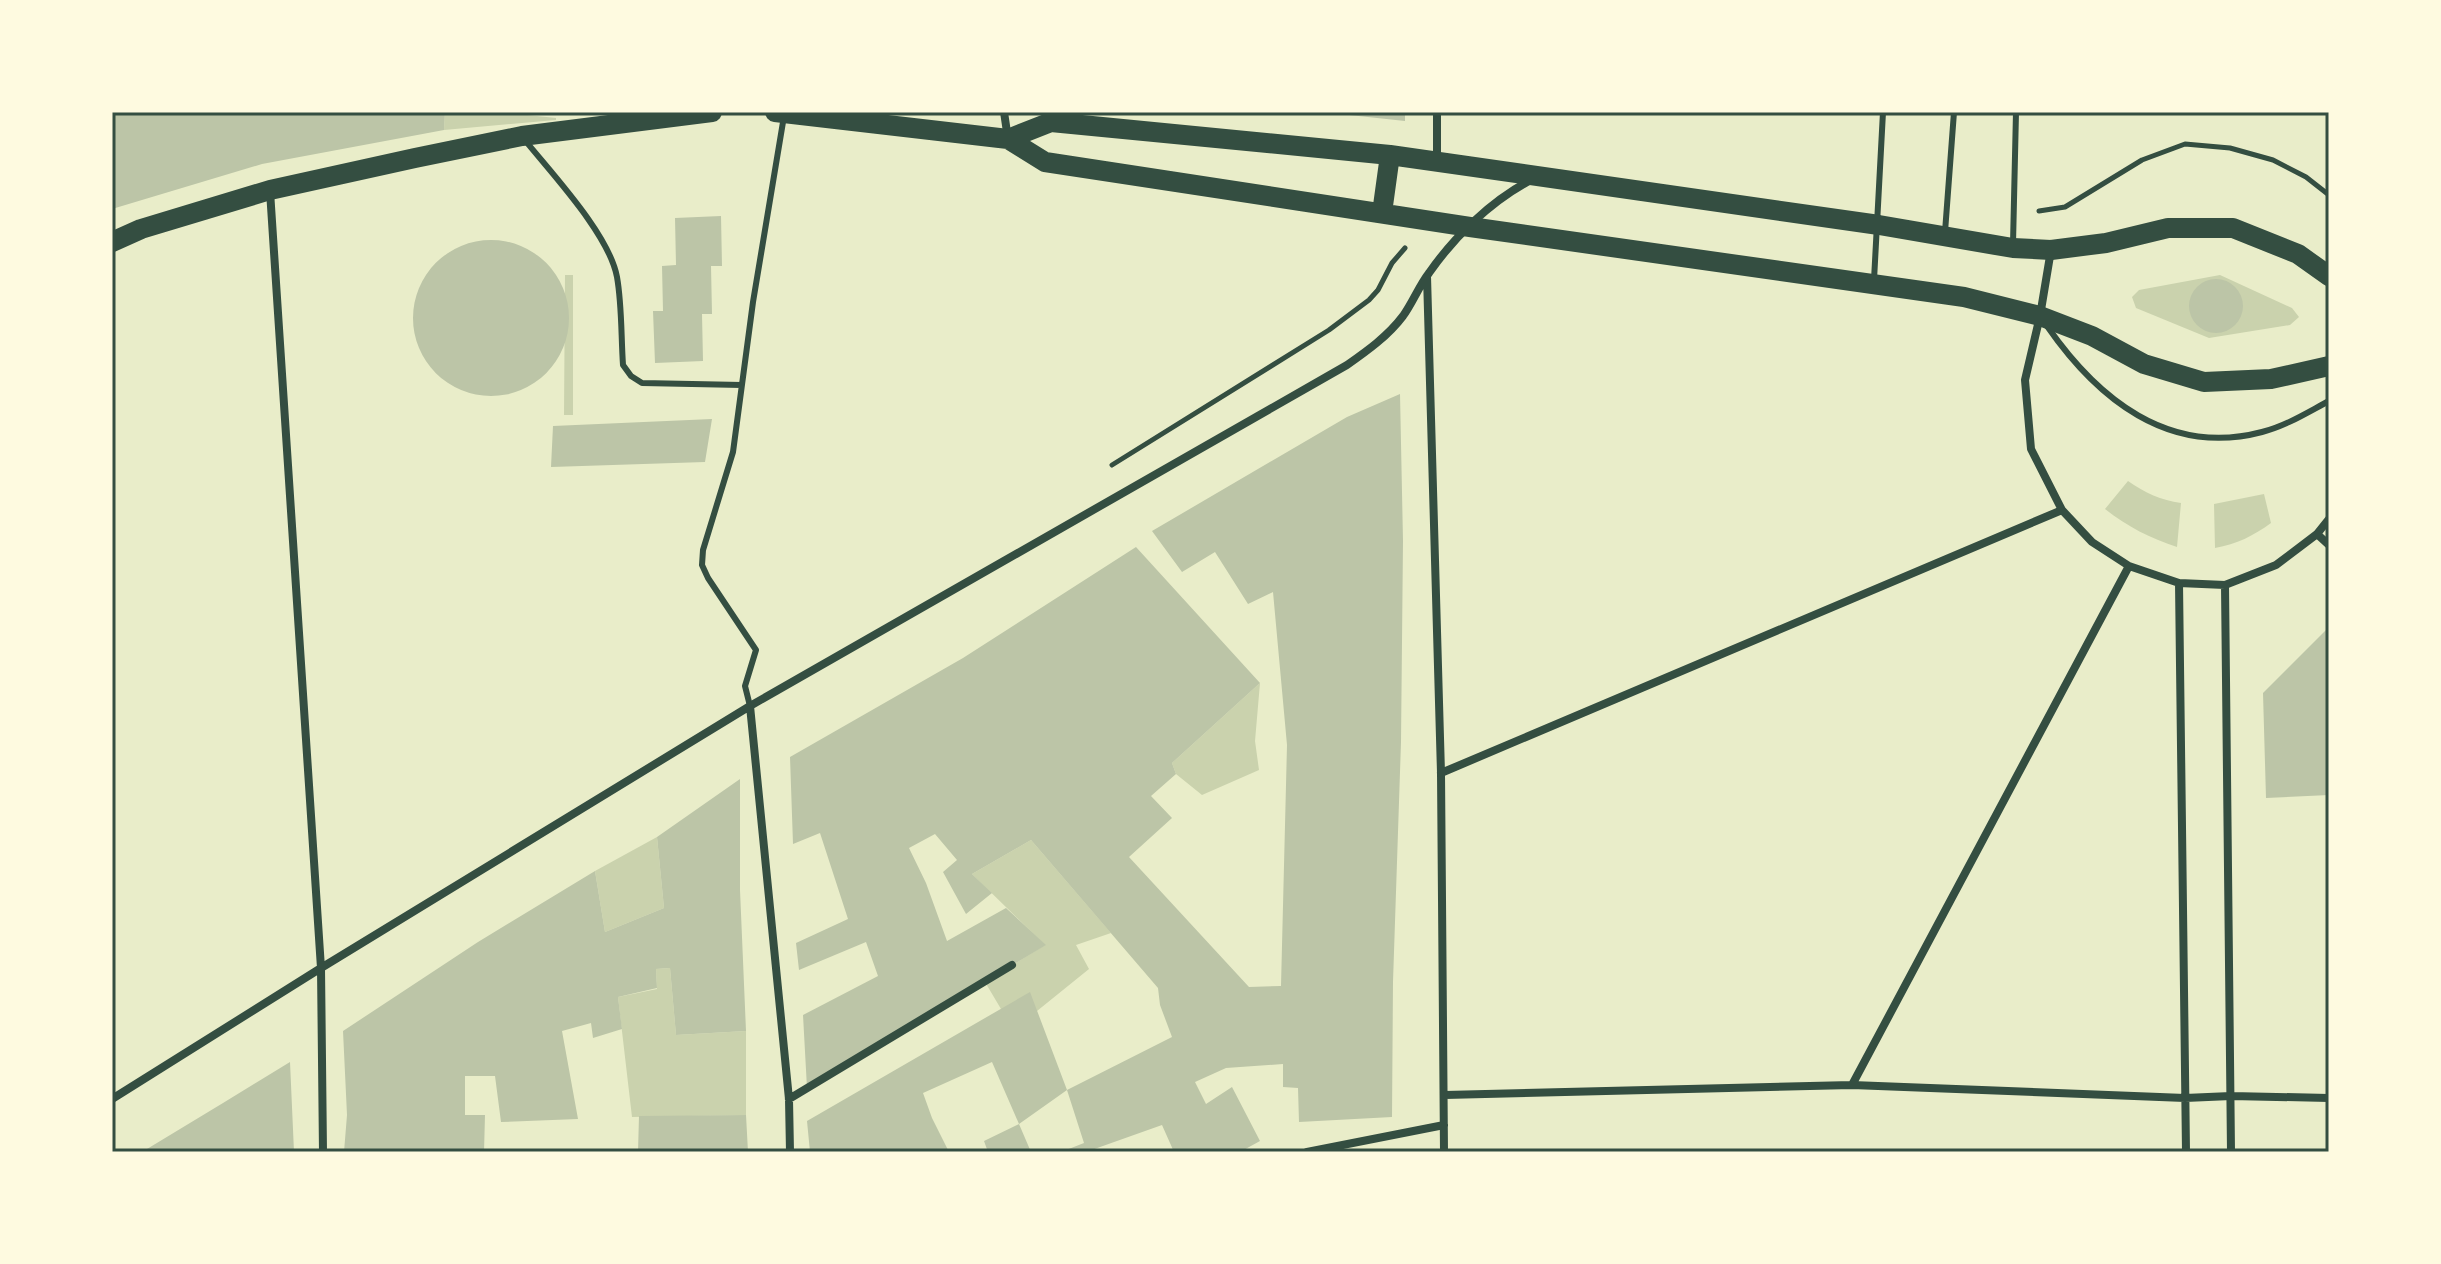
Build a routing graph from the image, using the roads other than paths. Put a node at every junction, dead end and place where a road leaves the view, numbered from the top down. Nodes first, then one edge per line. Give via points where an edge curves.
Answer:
1 (712, 112) edge
2 (775, 112) edge
3 (1004, 112) edge
4 (1437, 112) edge
5 (1883, 112) edge
6 (1954, 112) edge
7 (2016, 112) edge
8 (785, 113) edge
9 (522, 136) junction
10 (1008, 139) junction
11 (1390, 155) junction
12 (1437, 161) junction
13 (1537, 176) junction
14 (270, 190) junction
15 (1382, 213) junction
16 (1879, 225) junction
17 (1470, 227) junction
18 (1944, 236) junction
19 (112, 242) edge
20 (2013, 248) junction
21 (2051, 250) junction
22 (1426, 276) junction
23 (2329, 276) edge
24 (1874, 284) junction
25 (2040, 316) junction
26 (2329, 366) edge
27 (742, 385) junction
28 (2329, 401) edge
29 (2062, 510) junction
30 (2329, 519) edge
31 (2317, 534) junction
32 (2329, 545) edge
33 (2129, 566) junction
34 (2179, 583) junction
35 (2225, 585) junction
36 (750, 706) junction
37 (1441, 773) junction
38 (1012, 965) dead end
39 (321, 968) junction
40 (1852, 1085) junction
41 (1445, 1095) junction
42 (2231, 1096) junction
43 (2185, 1098) junction
44 (2329, 1098) edge
45 (112, 1099) edge
46 (789, 1099) junction
47 (1444, 1125) junction
48 (323, 1152) edge
49 (790, 1152) edge
50 (1307, 1152) edge
51 (1444, 1152) edge
52 (2186, 1152) edge
53 (2231, 1152) edge

1 - 9 main road
2 - 8 main road
3 - 10 street
4 - 12 street
5 - 16 lane
6 - 18 lane
7 - 20 lane
8 - 10 main road
8 - 27 lane
9 - 14 main road
9 - 27 lane via 605,247 617,276 623,365 631,376 642,383
10 - 11 main road via 1051,122
10 - 15 main road via 1045,162
11 - 12 main road
11 - 15 main road
12 - 13 main road
13 - 16 main road
13 - 17 street
14 - 19 main road
14 - 39 street
15 - 17 main road
16 - 18 main road
16 - 24 lane
17 - 22 street
17 - 24 main road
18 - 20 main road
20 - 21 main road
21 - 23 main road via 2168,228 2233,228 2298,254
21 - 25 street
22 - 36 street via 1403,317 1347,365
22 - 37 street
24 - 25 main road via 1964,297
25 - 26 main road via 2144,364 2204,382 2271,379
25 - 28 lane via 2091,382 2152,424 2193,436 2235,438 2265,432
25 - 29 street via 2025,380 2031,449
27 - 36 lane via 733,452 702,565 756,650 745,686
29 - 33 street via 2092,542
29 - 37 street
30 - 31 street
31 - 32 street
31 - 35 street via 2276,565
33 - 34 street
33 - 40 street
34 - 35 street
34 - 43 street
35 - 42 street
36 - 39 street
36 - 46 street
37 - 41 street
38 - 46 street
39 - 45 street
39 - 48 street
40 - 41 street
40 - 43 street
41 - 47 street
42 - 43 street
42 - 44 street
42 - 53 street
43 - 52 street
46 - 49 street
47 - 50 street
47 - 51 street

